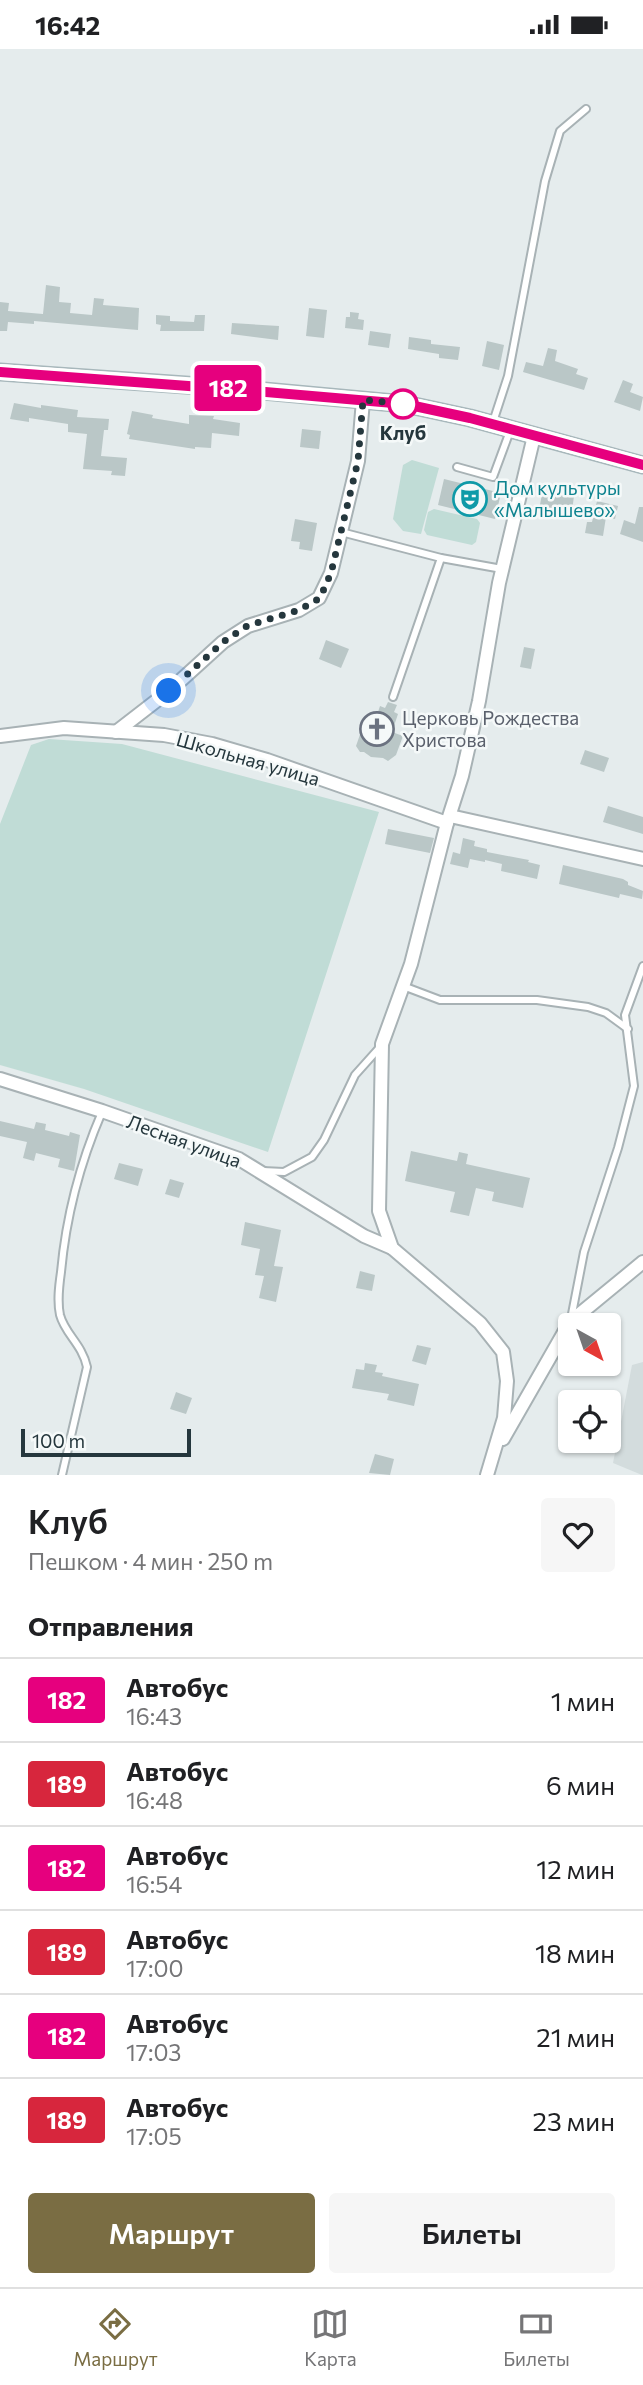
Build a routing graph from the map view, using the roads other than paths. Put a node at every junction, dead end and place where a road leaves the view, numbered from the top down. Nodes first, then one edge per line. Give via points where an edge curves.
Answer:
1 (586, 109) dead end
2 (0, 372) edge
3 (363, 400) junction
4 (492, 424) junction
5 (510, 429) junction
6 (534, 436) junction
7 (643, 465) edge
8 (457, 467) dead end
9 (341, 532) junction
10 (441, 558) junction
11 (502, 569) junction
12 (393, 697) dead end
13 (116, 731) junction
14 (0, 736) edge
15 (449, 820) junction
16 (643, 859) edge
17 (643, 966) edge
18 (403, 986) junction
19 (628, 1029) junction
20 (382, 1044) junction
21 (0, 1079) edge
22 (102, 1111) junction
23 (259, 1171) junction
24 (393, 1248) junction
25 (643, 1262) edge
26 (572, 1313) edge
27 (581, 1313) edge
28 (558, 1343) edge
29 (494, 1454) junction
30 (62, 1475) edge
31 (487, 1475) edge

1 - 4 lane via 560,131 545,181 508,376
2 - 3 street
3 - 4 street via 405,404
3 - 9 street via 358,461
4 - 5 street
5 - 6 street
5 - 8 lane via 493,477
6 - 7 street
6 - 11 street
9 - 10 lane
9 - 13 street via 320,598 299,610 247,626
10 - 11 lane
10 - 12 lane
11 - 15 street via 479,701
13 - 14 street, Школьная улица via 64,728
13 - 15 street, Школьная улица via 212,744
15 - 16 street, Школьная улица
15 - 18 street
17 - 19 lane via 625,1015
18 - 19 lane via 440,1000 537,1000 588,1007
18 - 20 street
19 - 26 lane via 634,1086 584,1252
20 - 23 lane via 355,1075 312,1157 284,1172
20 - 24 street via 379,1211
21 - 22 street, Лесная улица
22 - 23 street, Лесная улица via 239,1159
22 - 30 lane via 80,1170 63,1248 58,1295 61,1317 84,1352 87,1367
23 - 24 street, Лесная улица via 364,1236
24 - 29 street via 480,1323 503,1352 507,1381 504,1418
25 - 27 street
28 - 29 street
29 - 31 street

